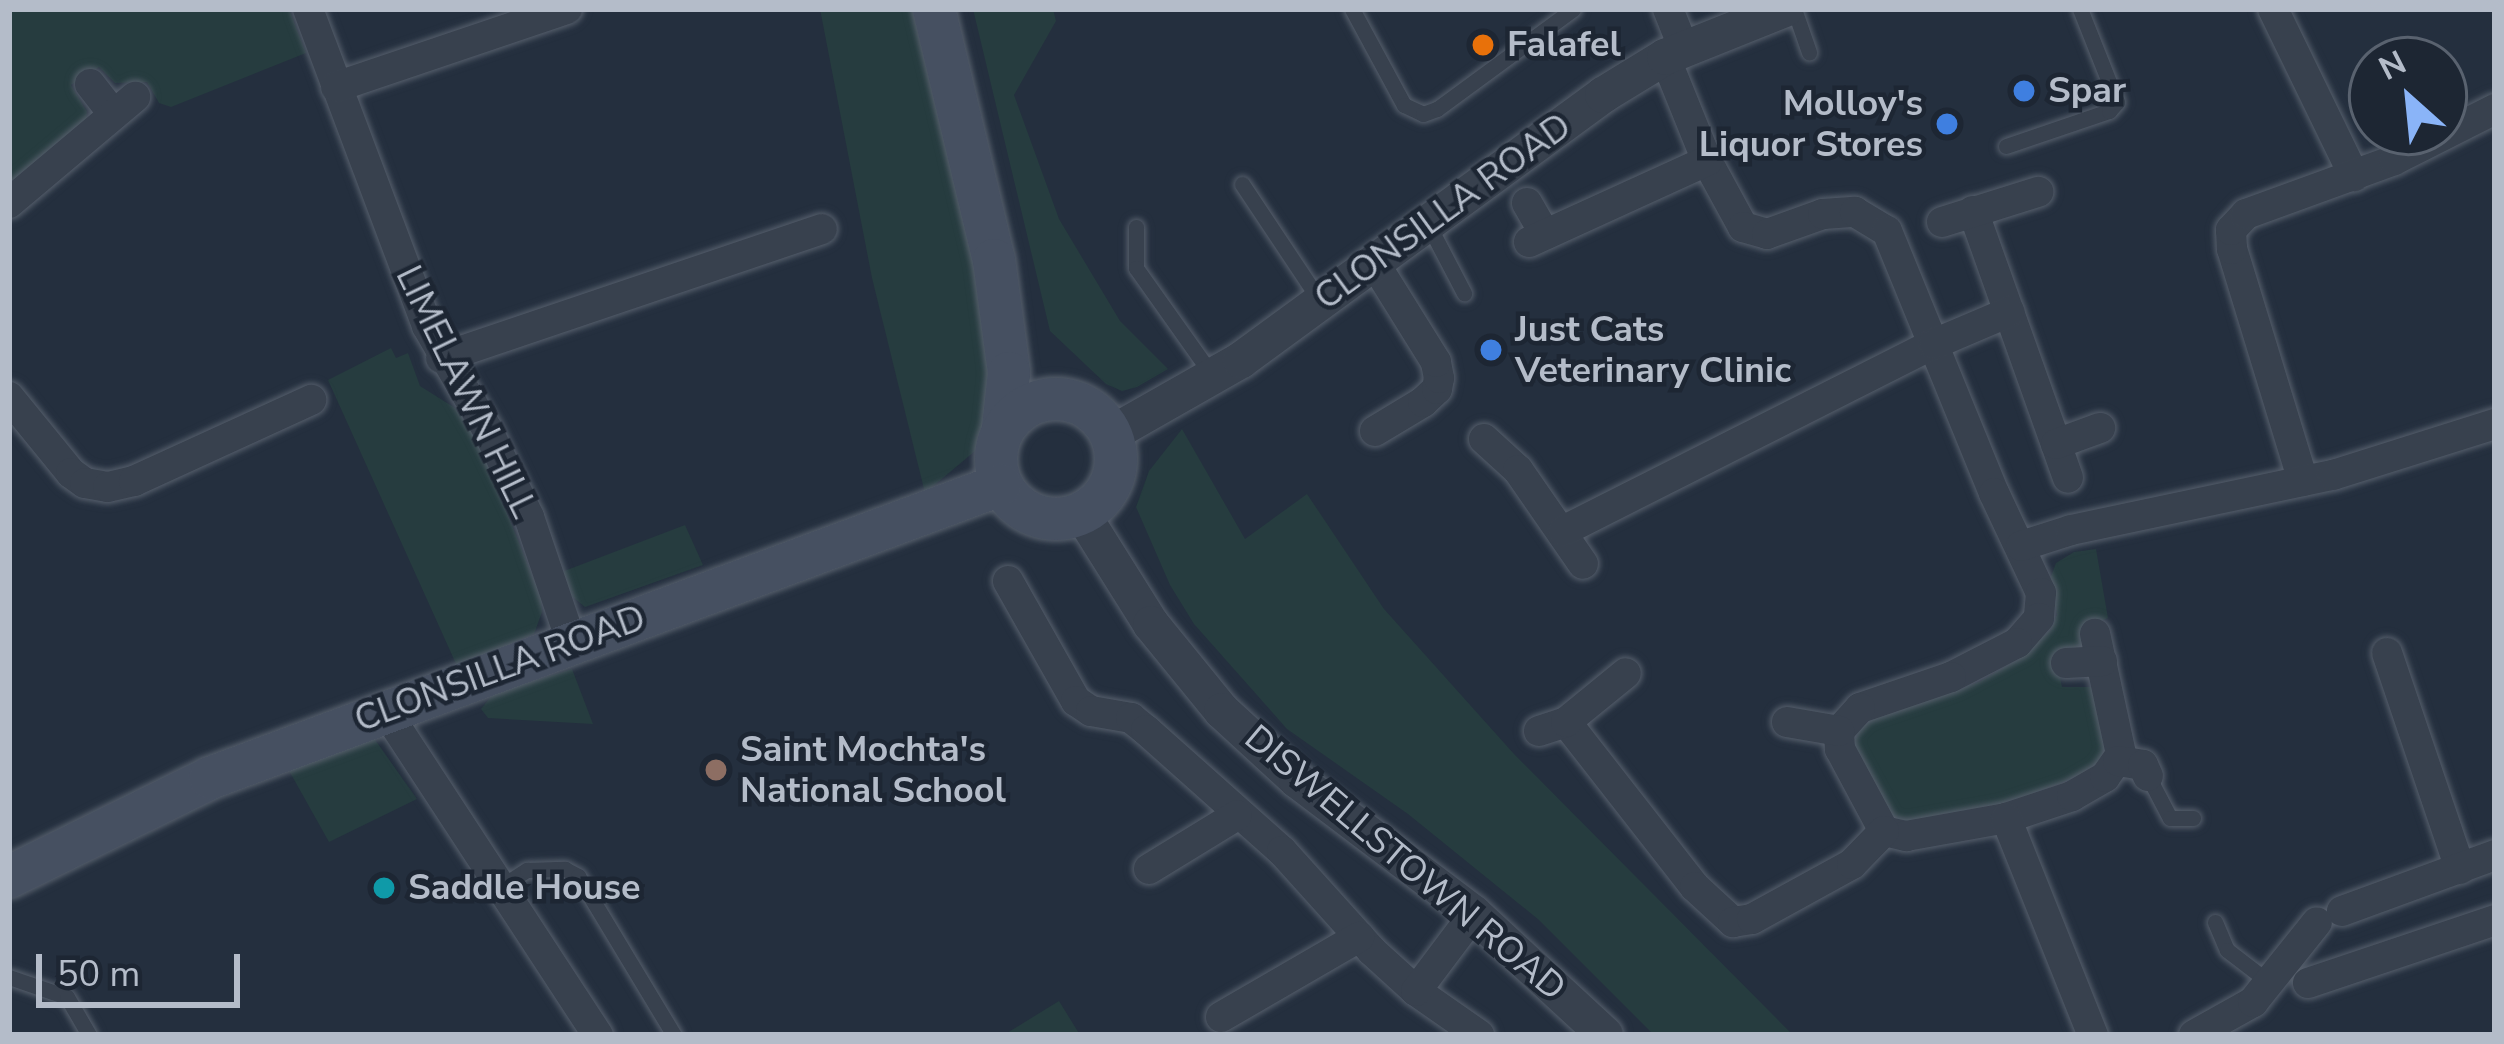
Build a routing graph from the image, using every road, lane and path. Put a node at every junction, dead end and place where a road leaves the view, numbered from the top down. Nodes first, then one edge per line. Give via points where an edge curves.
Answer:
1 (308, 9) edge
2 (567, 9) edge
3 (934, 9) edge
4 (1352, 9) edge
5 (1573, 9) edge
6 (1668, 9) edge
7 (1784, 9) edge
8 (1794, 9) edge
9 (2080, 9) edge
10 (2273, 9) edge
11 (1809, 52) dead end
12 (1674, 53) junction
13 (90, 84) dead end
14 (336, 87) junction
15 (2494, 111) edge
16 (2006, 146) dead end
17 (1707, 161) junction
18 (2354, 176) junction
19 (1242, 184) dead end
20 (2038, 192) dead end
21 (1527, 202) dead end
22 (9, 203) edge
23 (1973, 212) junction
24 (1942, 222) dead end
25 (1427, 224) junction
26 (1136, 226) dead end
27 (822, 230) dead end
28 (994, 260) junction
29 (1375, 264) junction
30 (1465, 292) dead end
31 (1321, 302) junction
32 (2009, 312) junction
33 (1934, 344) junction
34 (441, 358) junction
35 (1214, 377) junction
36 (9, 398) edge
37 (311, 400) dead end
38 (1069, 400) junction
39 (2495, 424) edge
40 (1003, 428) junction
41 (2100, 428) dead end
42 (1375, 431) dead end
43 (1111, 434) junction
44 (1484, 440) dead end
45 (2056, 444) junction
46 (2068, 478) dead end
47 (2303, 481) junction
48 (1000, 485) junction
49 (1082, 514) junction
50 (1563, 531) junction
51 (2021, 546) junction
52 (1583, 564) dead end
53 (1008, 581) dead end
54 (571, 641) junction
55 (2387, 653) dead end
56 (2066, 663) dead end
57 (1626, 673) dead end
58 (385, 710) junction
59 (1787, 722) dead end
60 (1838, 731) junction
61 (2118, 761) junction
62 (2148, 776) joint
63 (1237, 815) junction
64 (2006, 818) junction
65 (2192, 818) dead end
66 (1884, 832) junction
67 (2495, 855) edge
68 (1149, 869) dead end
69 (2461, 869) junction
70 (9, 877) edge
71 (502, 886) junction
72 (1474, 914) junction
73 (2495, 920) edge
74 (2215, 922) dead end
75 (1359, 937) junction
76 (9, 977) edge
77 (2270, 983) junction
78 (2308, 983) dead end
79 (1417, 991) junction
80 (1221, 1017) dead end
81 (89, 1035) edge
82 (598, 1035) edge
83 (674, 1035) edge
84 (1479, 1035) edge
85 (1605, 1035) edge
86 (2093, 1035) edge
87 (2194, 1035) edge

1 - 14 street, LIMELAWN HILL
2 - 14 street
3 - 28 main road
4 - 5 lane via 1404,105 1423,114
6 - 12 street
7 - 12 street, CLONSILLA ROAD
8 - 11 lane
9 - 16 lane via 2117,102
10 - 18 street
12 - 17 street
12 - 25 street, CLONSILLA ROAD
13 - 22 street via 124,105
14 - 34 street, LIMELAWN HILL
15 - 18 street
17 - 21 street via 1537,238
17 - 33 street via 1733,214 1754,234 1837,212 1879,224
18 - 47 street via 2246,214 2231,230
19 - 31 lane
20 - 23 street
23 - 24 street
23 - 32 street
25 - 29 street, CLONSILLA ROAD
25 - 30 lane
26 - 35 lane via 1136,268
27 - 34 street
28 - 38 main road via 1033,353
28 - 40 main road via 1010,375
29 - 31 street, CLONSILLA ROAD
29 - 42 street via 1439,378 1423,402
31 - 35 street, CLONSILLA ROAD
32 - 33 street
32 - 45 street
33 - 50 street
33 - 51 street
34 - 54 street, LIMELAWN HILL via 487,429 529,518
35 - 43 street, CLONSILLA ROAD
36 - 37 street via 71,472 108,487
38 - 40 main road via 1032,403
38 - 43 main road via 1086,406
39 - 47 street
40 - 48 main road
41 - 45 street
43 - 49 main road via 1116,471
44 - 50 street via 1518,470
45 - 46 street
47 - 51 street
48 - 49 main road via 1044,519
48 - 54 main road, CLONSILLA ROAD
49 - 72 street, DISWELLSTOWN ROAD via 1150,624 1222,711 1297,780
50 - 52 street
51 - 60 street via 2042,593 2031,630 1969,669 1860,708
53 - 63 street via 1076,701 1131,718
54 - 58 main road, CLONSILLA ROAD
55 - 69 street
56 - 61 street via 2098,648 2116,715
57 - 66 street via 1552,727 1733,922 1753,919 1863,857
58 - 70 main road, CLONSILLA ROAD via 210,778
58 - 71 street
59 - 60 street
60 - 66 street
61 - 62 street via 2143,765
61 - 64 street via 2090,788
62 - 65 lane via 2170,818
63 - 68 street
63 - 75 street via 1282,850
64 - 66 street via 1906,836
64 - 86 street
67 - 69 street
69 - 77 street via 2329,917
71 - 82 street
71 - 83 lane via 527,870 565,868 578,876
72 - 79 street
72 - 85 street, DISWELLSTOWN ROAD
73 - 78 street
74 - 77 lane via 2239,963
75 - 79 street
75 - 80 street
76 - 81 lane via 67,997
77 - 87 street via 2253,1002
79 - 84 street

